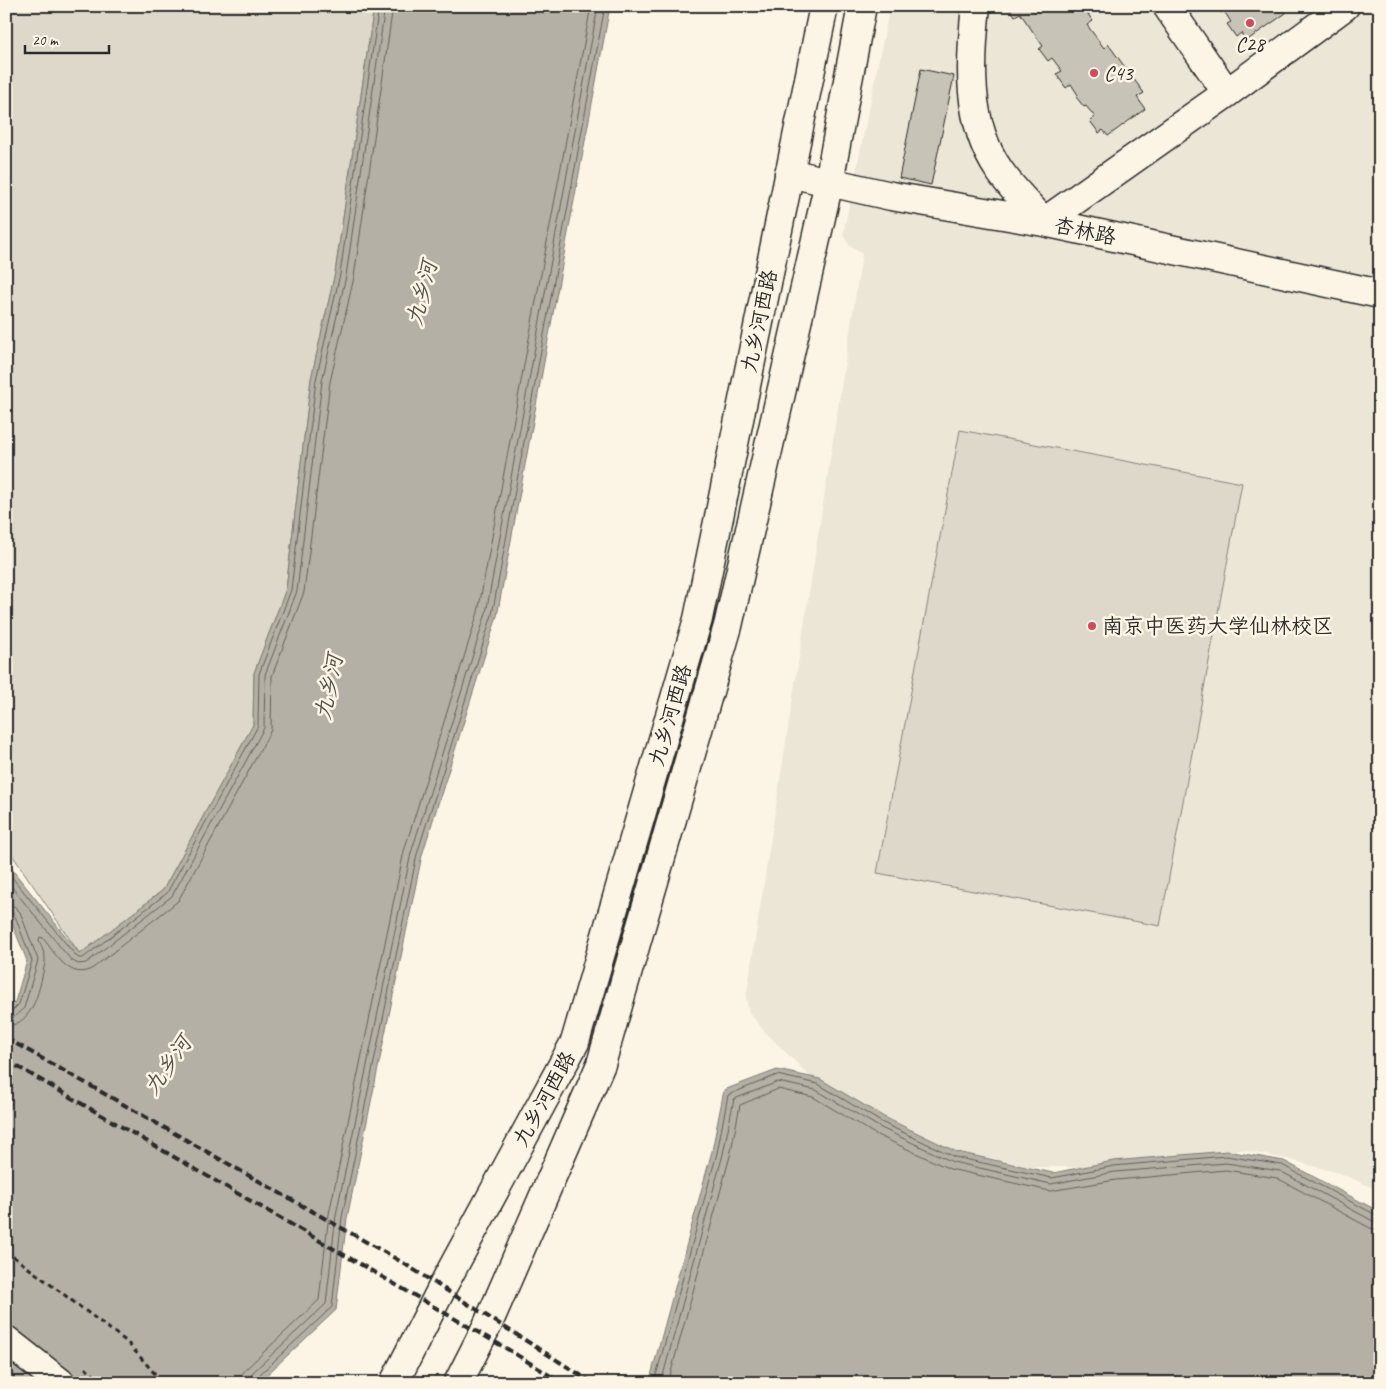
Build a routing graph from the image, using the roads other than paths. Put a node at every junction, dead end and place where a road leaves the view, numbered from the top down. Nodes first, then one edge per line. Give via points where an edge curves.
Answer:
1 (824, 6) edge
2 (862, 6) edge
3 (976, 6) edge
4 (1167, 6) edge
5 (1345, 6) edge
6 (1227, 93) junction
7 (789, 173) junction
8 (829, 182) junction
9 (1044, 222) junction
10 (1380, 294) edge
11 (6, 1340) edge
12 (61, 1383) edge
13 (394, 1383) edge
14 (458, 1383) edge

1 - 7 main road, 九乡河西路
2 - 8 main road, 九乡河西路
3 - 9 main road via 972,80 978,126 998,169
4 - 6 main road
5 - 6 main road
6 - 9 main road
7 - 8 main road, 杏林路
7 - 13 main road, 九乡河西路 via 698,619 575,1042
8 - 9 main road, 杏林路
8 - 14 main road, 九乡河西路 via 728,626 602,1064 488,1324
9 - 10 main road, 杏林路
11 - 12 main road

